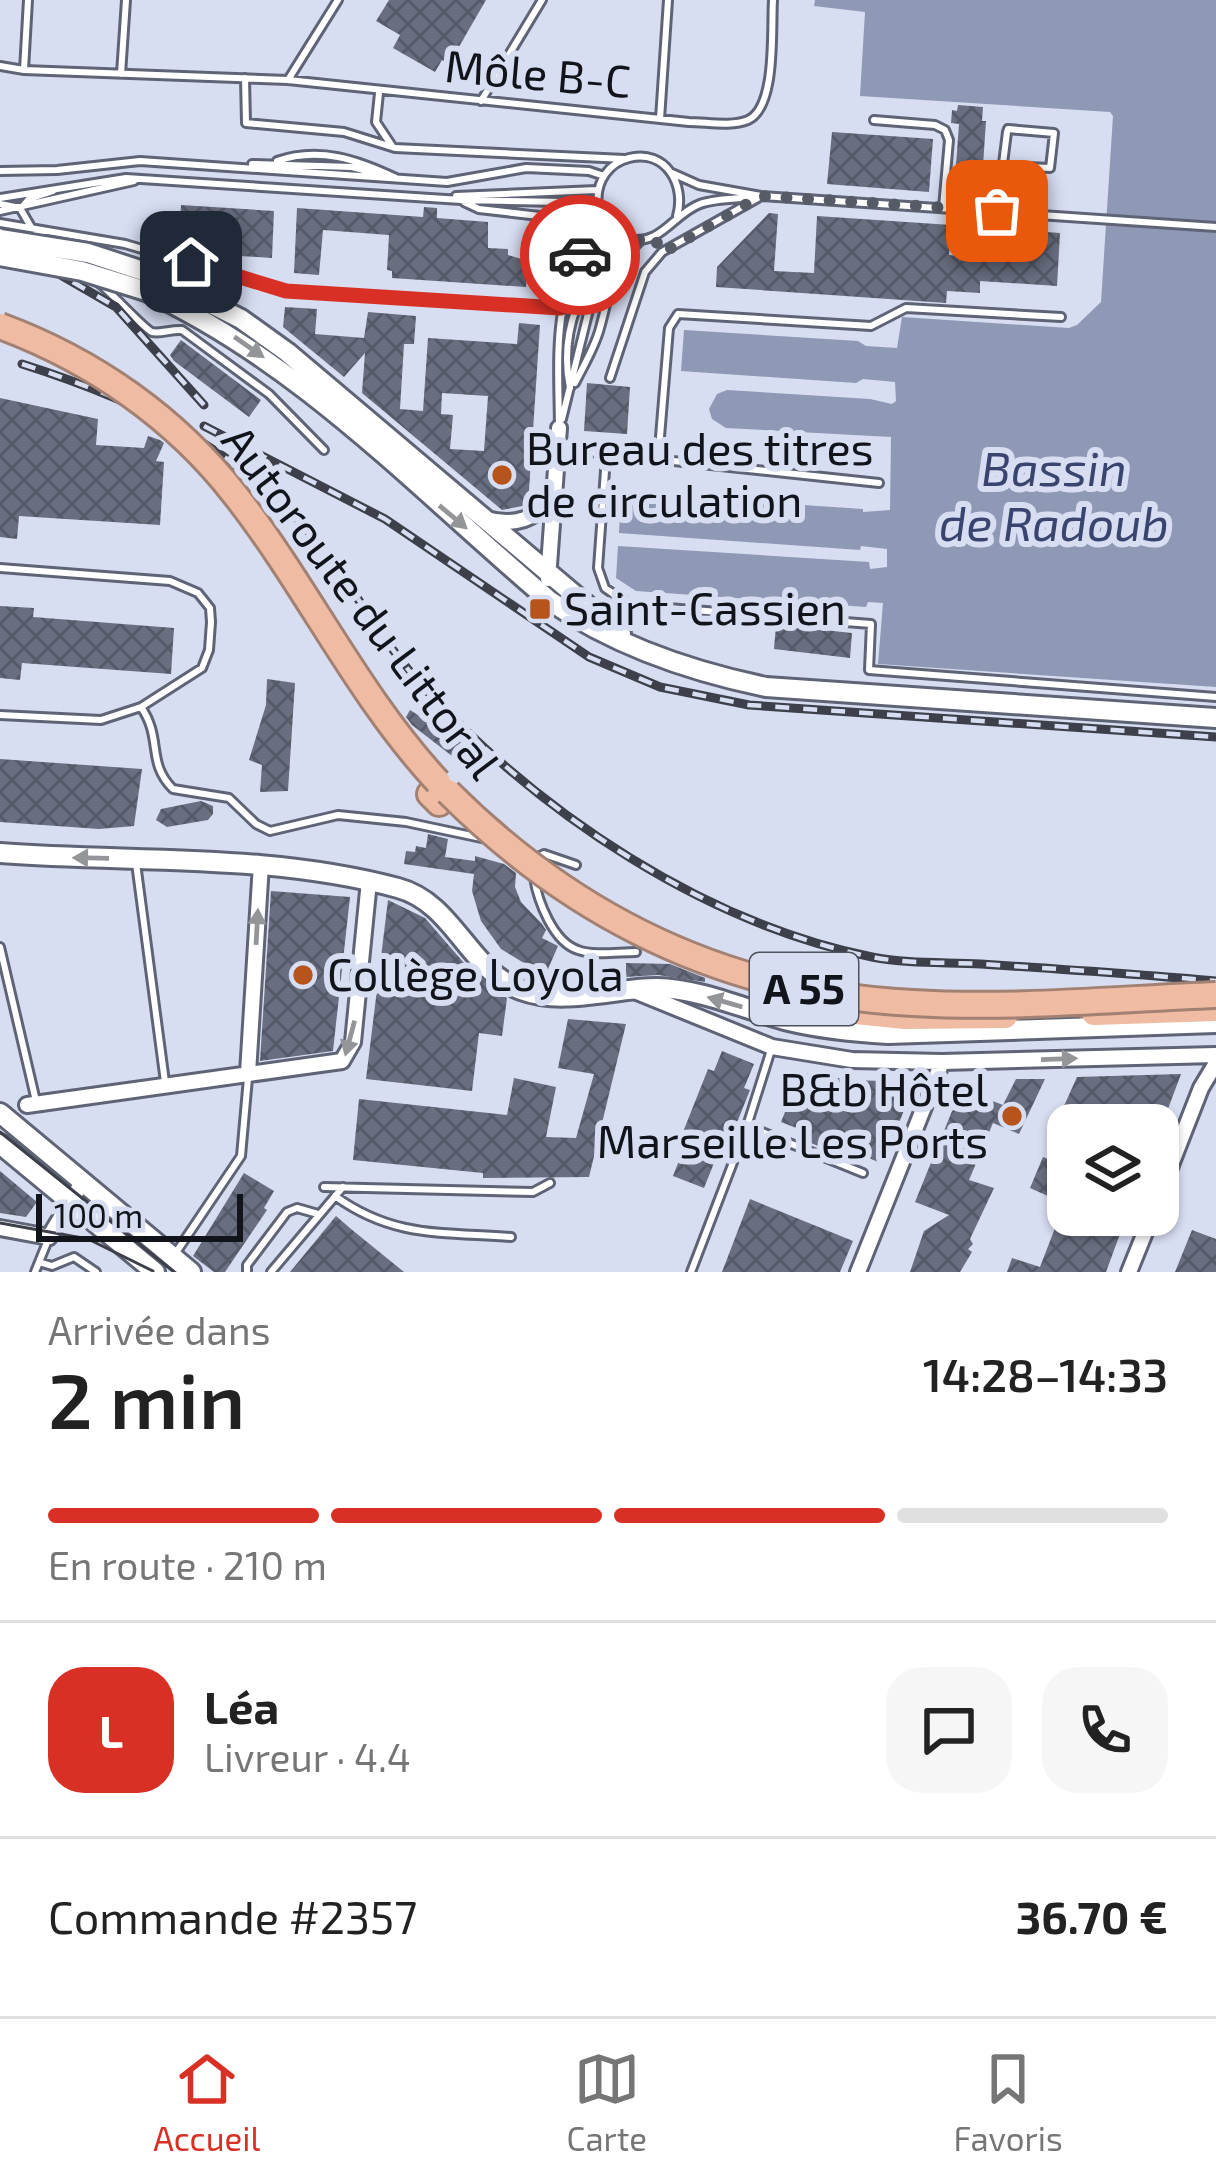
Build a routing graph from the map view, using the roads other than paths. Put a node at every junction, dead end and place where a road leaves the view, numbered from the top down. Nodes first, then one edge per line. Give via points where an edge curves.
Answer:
1 (28, 0) edge
2 (126, 0) edge
3 (338, 0) edge
4 (542, 0) edge
5 (668, 0) edge
6 (773, 0) edge
7 (0, 66) edge
8 (24, 70) junction
9 (121, 75) junction
10 (245, 78) junction
11 (288, 80) junction
12 (379, 92) junction
13 (481, 101) junction
14 (660, 118) junction
15 (874, 120) dead end
16 (394, 148) junction
17 (625, 159) junction
18 (206, 164) junction
19 (1003, 166) junction
20 (0, 171) edge
21 (672, 172) junction
22 (604, 176) junction
23 (143, 179) junction
24 (399, 180) junction
25 (63, 187) junction
26 (597, 190) junction
27 (761, 196) junction
28 (434, 197) junction
29 (461, 200) junction
30 (0, 204) edge
31 (20, 208) junction
32 (943, 208) junction
33 (598, 210) junction
34 (997, 211) junction
35 (676, 216) junction
36 (602, 219) junction
37 (0, 223) edge
38 (31, 226) junction
39 (1216, 227) edge
40 (620, 236) junction
41 (654, 237) junction
42 (0, 239) edge
43 (641, 240) junction
44 (662, 253) junction
45 (0, 256) edge
46 (602, 257) junction
47 (620, 260) junction
48 (149, 283) junction
49 (596, 283) junction
50 (565, 289) junction
51 (560, 308) junction
52 (1061, 317) dead end
53 (0, 326) edge
54 (0, 341) edge
55 (610, 378) dead end
56 (571, 392) junction
57 (559, 428) junction
58 (324, 449) dead end
59 (558, 449) junction
60 (606, 457) junction
61 (658, 461) junction
62 (879, 483) dead end
63 (555, 497) junction
64 (485, 519) junction
65 (0, 568) edge
66 (549, 573) junction
67 (546, 598) junction
68 (638, 650) junction
69 (1216, 697) edge
70 (141, 707) junction
71 (0, 715) edge
72 (1216, 718) edge
73 (0, 854) edge
74 (136, 859) junction
75 (530, 861) junction
76 (261, 864) junction
77 (576, 865) dead end
78 (369, 881) junction
79 (0, 947) edge
80 (636, 952) dead end
81 (632, 991) junction
82 (1216, 995) edge
83 (1216, 1009) edge
84 (1216, 1023) edge
85 (772, 1046) junction
86 (1216, 1059) edge
87 (942, 1062) junction
88 (248, 1073) junction
89 (166, 1085) junction
90 (32, 1104) joint
91 (0, 1113) edge
92 (747, 1126) junction
93 (0, 1144) edge
94 (1179, 1144) edge
95 (862, 1172) dead end
96 (83, 1181) junction
97 (550, 1184) dead end
98 (324, 1187) dead end
99 (344, 1187) junction
100 (335, 1196) junction
101 (70, 1202) junction
102 (318, 1214) junction
103 (0, 1228) edge
104 (1144, 1236) edge
105 (49, 1237) junction
106 (511, 1238) dead end
107 (173, 1257) junction
108 (42, 1263) junction
109 (34, 1272) edge
110 (96, 1272) edge
111 (155, 1272) edge
112 (191, 1272) edge
113 (248, 1272) edge
114 (271, 1272) edge
115 (691, 1272) edge
116 (858, 1272) edge
117 (1130, 1272) edge

1 - 8 lane
2 - 9 lane
3 - 11 lane
4 - 13 lane
5 - 14 lane
6 - 14 lane, Môle B-C via 760,111 738,123
7 - 8 lane, Môle B-C
8 - 9 lane, Môle B-C
9 - 10 lane, Môle B-C
10 - 11 lane, Môle B-C
10 - 16 lane via 246,123 344,132
11 - 12 lane, Môle B-C
12 - 13 lane, Môle B-C
12 - 16 lane via 376,122
13 - 14 lane, Môle B-C
15 - 32 lane via 945,130
16 - 17 lane
17 - 21 lane via 651,158
17 - 22 lane
18 - 20 lane via 140,160
18 - 24 lane
18 - 24 lane via 352,167
19 - 19 lane via 1008,129 1054,133 1050,169
19 - 34 lane
21 - 27 lane
21 - 35 lane
22 - 24 lane via 526,168 447,182
22 - 26 lane
23 - 25 lane
23 - 28 lane
23 - 31 lane
25 - 30 lane
25 - 31 lane
26 - 28 lane
26 - 33 lane
27 - 32 lane
27 - 35 lane via 706,202
27 - 44 lane
28 - 29 lane
29 - 33 lane
29 - 50 lane via 548,217 560,241
30 - 31 lane
31 - 38 lane
32 - 34 lane
33 - 36 lane
34 - 39 lane
35 - 41 lane
36 - 40 lane
36 - 50 lane
37 - 38 lane
38 - 51 lane via 286,291
38 - 58 lane via 143,328 182,330 269,394
40 - 43 lane
40 - 46 lane
41 - 43 lane
41 - 44 lane
42 - 48 street, bridge via 88,253
43 - 47 lane
44 - 55 lane via 641,277
45 - 48 street, bridge
46 - 49 lane
46 - 56 lane via 577,299 566,358
47 - 49 lane
47 - 56 lane
48 - 64 street via 241,319
48 -> 67 street via 276,367
49 - 56 lane
50 - 51 lane
51 - 57 lane
52 - 61 lane via 906,308 872,326 678,314 669,328
53 - 82 highway, Autoroute du Littoral / A 55, bridge via 98,373 170,426 234,494 422,765 525,862 615,921 755,977 873,1000
54 - 83 highway, Autoroute du Littoral / A 55 via 112,399 178,453 230,511 379,734 430,794 490,852 591,923 690,970 846,1011 965,1017
56 - 57 lane
57 - 59 street
59 - 60 lane
59 - 63 street
60 - 61 lane
60 - 69 lane via 598,568 605,589 629,605 871,624 868,670
61 - 62 lane
63 - 64 street via 527,520
63 - 66 street
64 - 66 street
65 - 70 lane via 170,581 198,593 210,608 202,668
66 - 67 street
66 - 68 street
67 - 68 street
68 - 72 street via 766,687
70 - 71 lane via 101,720
70 - 75 lane via 155,728 156,768 173,789 229,798 270,831 338,814 463,832 511,846
74 -> 73 street
74 - 76 street
74 - 89 lane
75 - 77 lane via 544,854
75 - 80 lane via 544,912 566,944 582,952
76 - 78 street
88 -> 76 street
78 - 81 street via 429,904 477,962 524,991
78 -> 88 street via 349,1054 335,1064
79 - 90 lane
84 -> 81 street via 888,1034 790,1021 680,990
81 - 85 street
85 - 87 street via 852,1060
85 - 92 lane
87 -> 86 street
86 - 94 street
87 - 116 street
88 - 89 street
88 - 107 lane via 241,1156
89 - 90 street
91 - 96 street
92 - 95 lane
92 - 115 lane
93 - 101 street
96 - 101 street
96 - 107 street
97 - 99 lane via 533,1192
98 - 99 lane
99 - 100 lane
100 - 102 lane
100 - 106 lane via 391,1227
101 - 105 street
101 - 111 street
102 - 113 lane via 287,1212
102 - 114 lane
103 - 105 street
104 - 117 street
105 - 108 lane
107 - 112 street
108 - 109 lane
108 - 110 lane via 74,1257

